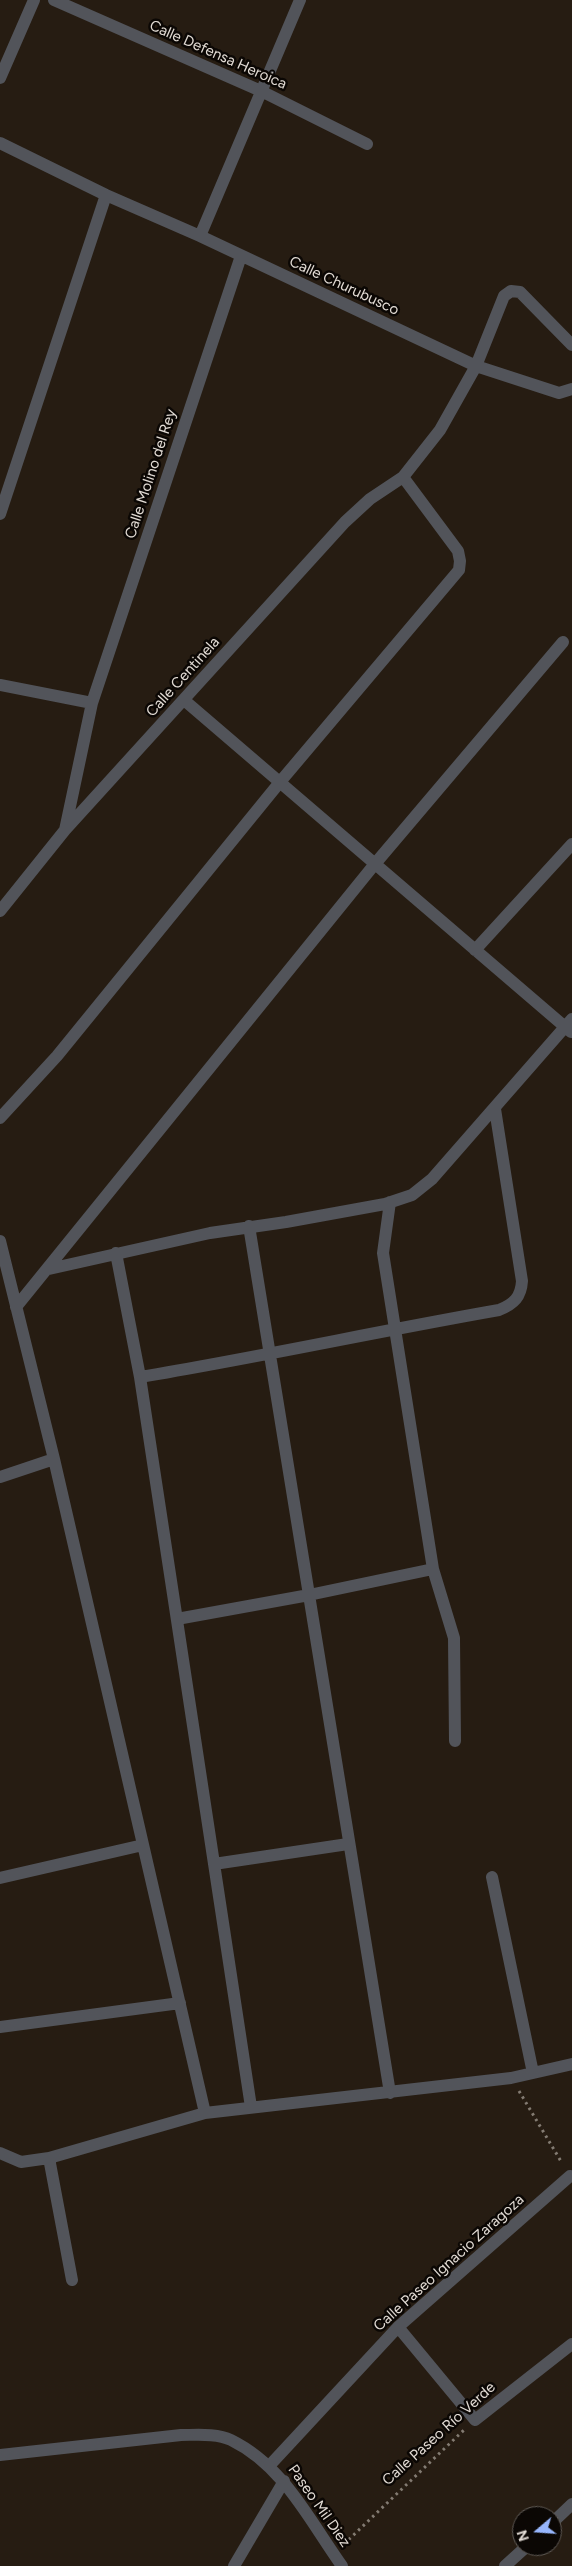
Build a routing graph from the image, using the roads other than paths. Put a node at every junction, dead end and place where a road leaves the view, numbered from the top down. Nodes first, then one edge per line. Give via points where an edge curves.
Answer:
1 (34, 0) edge
2 (54, 0) edge
3 (300, 0) edge
4 (0, 78) edge
5 (261, 91) junction
6 (0, 143) edge
7 (367, 144) dead end
8 (106, 195) junction
9 (200, 236) junction
10 (241, 256) junction
11 (572, 345) edge
12 (476, 366) junction
13 (572, 390) edge
14 (403, 477) junction
15 (0, 514) edge
16 (563, 642) dead end
17 (0, 685) edge
18 (184, 700) junction
19 (92, 703) junction
20 (280, 782) junction
21 (65, 830) junction
22 (572, 844) edge
23 (374, 865) junction
24 (0, 911) edge
25 (475, 950) junction
26 (570, 1026) edge
27 (495, 1109) junction
28 (0, 1118) edge
29 (390, 1202) junction
30 (249, 1226) junction
31 (0, 1241) edge
32 (116, 1253) junction
33 (48, 1269) junction
34 (16, 1307) junction
35 (394, 1328) junction
36 (270, 1355) junction
37 (140, 1377) junction
38 (54, 1459) junction
39 (0, 1477) edge
40 (433, 1569) junction
41 (309, 1596) junction
42 (177, 1619) junction
43 (455, 1740) dead end
44 (348, 1844) junction
45 (143, 1845) junction
46 (214, 1864) junction
47 (492, 1877) dead end
48 (0, 1878) edge
49 (180, 2003) junction
50 (0, 2027) edge
51 (572, 2064) edge
52 (533, 2073) junction
53 (390, 2093) junction
54 (251, 2107) junction
55 (205, 2113) junction
56 (0, 2153) edge
57 (49, 2158) junction
58 (572, 2177) edge
59 (72, 2280) dead end
60 (398, 2327) junction
61 (572, 2344) edge
62 (0, 2455) edge
63 (270, 2465) junction
64 (284, 2481) junction
65 (572, 2504) edge
66 (562, 2514) edge
67 (516, 2556) edge
68 (234, 2566) edge
69 (342, 2566) edge
70 (505, 2566) edge

1 - 4 street
2 - 5 street, Calle Defensa Heroica
3 - 5 street
5 - 7 street, Calle Defensa Heroica
5 - 9 street
6 - 8 street, Calle Churubusco
8 - 9 street, Calle Churubusco
8 - 15 street
9 - 10 street, Calle Churubusco
10 - 12 street, Calle Churubusco
10 - 19 street, Calle Molino del Rey
11 - 12 street, Calle Centinela via 520,292 511,292 504,296
12 - 13 street, Calle Churubusco via 559,393
12 - 14 street, Calle Centinela via 440,430
14 - 18 street, Calle Centinela via 353,514
14 - 20 street via 458,551 459,570
16 - 23 street
17 - 19 street
18 - 20 street
18 - 21 street, Calle Centinela
19 - 21 street, Calle Molino del Rey
20 - 23 street
20 - 28 street via 57,1056
21 - 24 street, Calle Centinela
22 - 25 street
23 - 25 street
23 - 33 street
25 - 26 street
26 - 27 street
27 - 29 street via 423,1187 412,1195
27 - 35 street via 522,1281 518,1298 499,1310
29 - 30 street
29 - 35 street via 383,1253
30 - 32 street
30 - 36 street
31 - 34 street
32 - 33 street
32 - 37 street
33 - 34 street
34 - 38 street
35 - 36 street
35 - 40 street
36 - 37 street
36 - 41 street
37 - 42 street
38 - 39 street
38 - 45 street
40 - 41 street
40 - 43 street via 454,1638
41 - 42 street
41 - 44 street
42 - 46 street
44 - 46 street
44 - 53 street
45 - 48 street
45 - 49 street
46 - 54 street
47 - 52 street
49 - 50 street
49 - 55 street
51 - 52 street
52 - 53 street
53 - 54 street
54 - 55 street
55 - 57 street
56 - 57 street via 21,2162
57 - 59 street
58 - 60 street, Calle Paseo Ignacio Zaragoza
60 - 61 street, Calle Paseo Río Verde via 475,2420
60 - 63 street, Calle Paseo Ignacio Zaragoza
62 - 63 street, Paseo Mil Diez via 203,2435 230,2439
63 - 64 street, Paseo Mil Diez
64 - 68 street
64 - 69 street, Paseo Mil Diez
65 - 66 street
67 - 70 street

